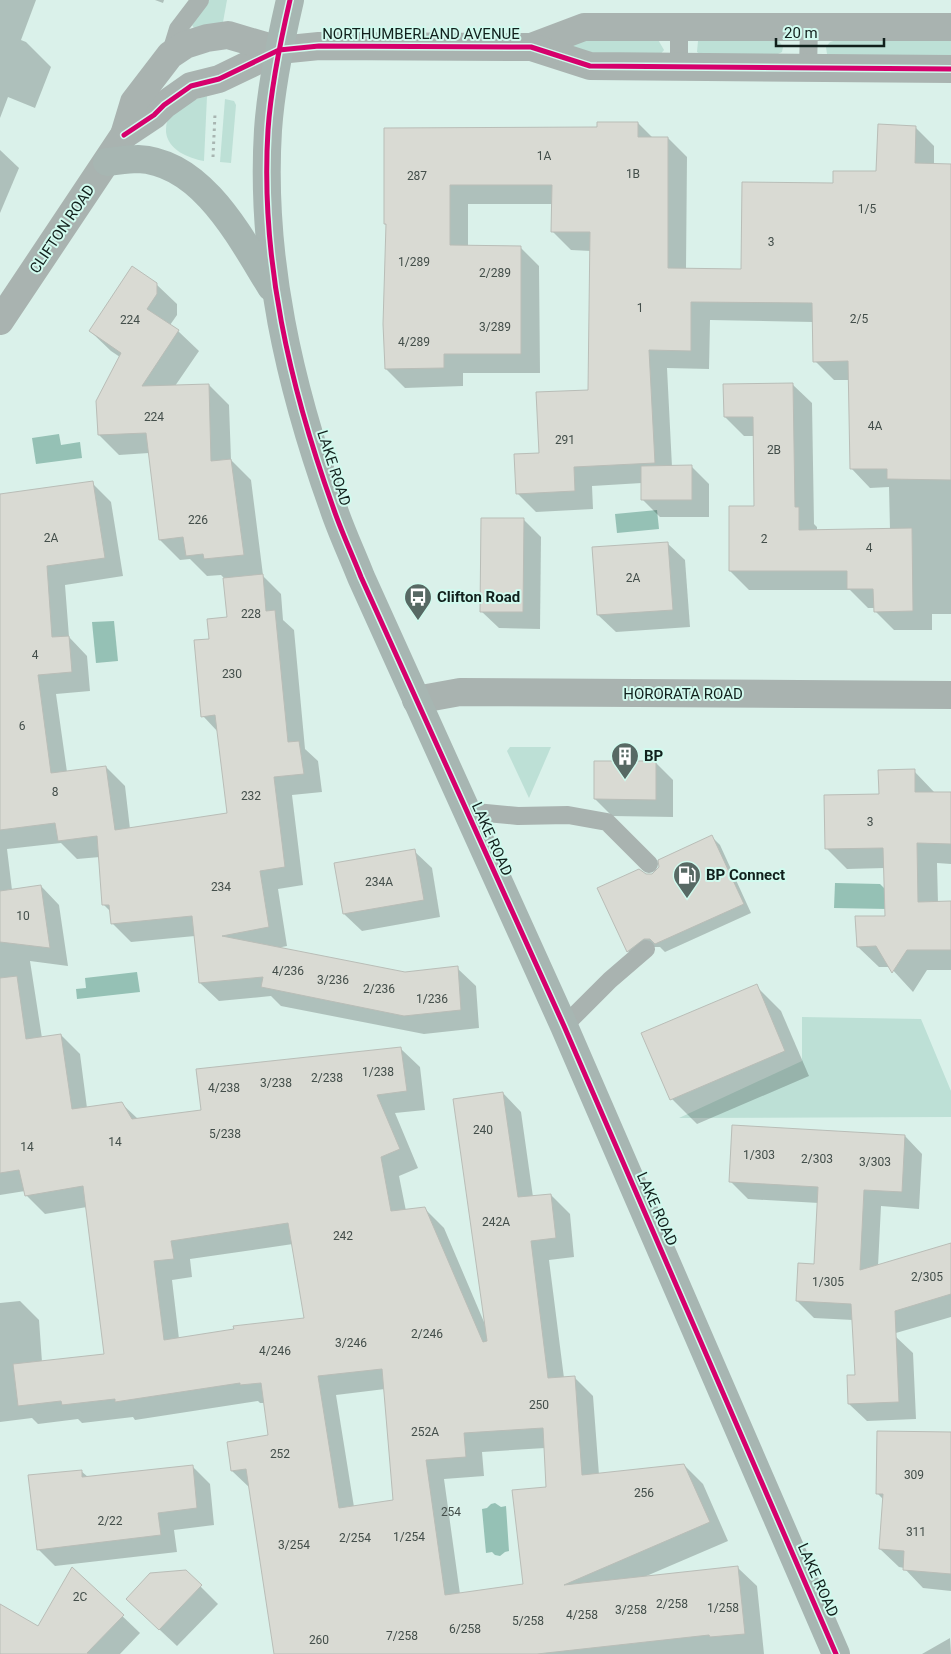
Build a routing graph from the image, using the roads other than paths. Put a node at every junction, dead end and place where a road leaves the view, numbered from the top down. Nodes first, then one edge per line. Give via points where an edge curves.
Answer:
1 (200, 0) edge
2 (290, 0) edge
3 (679, 27) junction
4 (809, 27) junction
5 (951, 28) edge
6 (531, 47) junction
7 (279, 50) junction
8 (170, 56) junction
9 (679, 68) junction
10 (808, 68) junction
11 (951, 69) edge
12 (124, 136) junction
13 (107, 162) junction
14 (277, 297) junction
15 (0, 321) edge
16 (951, 695) edge
17 (416, 700) junction
18 (466, 811) junction
19 (649, 864) dead end
20 (646, 949) dead end
21 (564, 1026) junction
22 (836, 1654) edge

1 - 8 lane via 178,29
2 - 7 main road, LAKE ROAD
3 - 4 street, NORTHUMBERLAND AVENUE
3 - 6 street, NORTHUMBERLAND AVENUE via 584,27
3 - 9 lane
4 - 5 street, NORTHUMBERLAND AVENUE
4 - 10 lane
6 - 7 street, NORTHUMBERLAND AVENUE via 319,46
6 - 9 street, NORTHUMBERLAND AVENUE via 590,66
7 - 8 street, CLIFTON ROAD via 228,35 185,45
7 - 12 street, CLIFTON ROAD via 219,79 191,86
7 - 14 main road, LAKE ROAD via 268,130 267,198
8 - 12 street, CLIFTON ROAD via 134,102
9 - 10 street, NORTHUMBERLAND AVENUE
10 - 11 street, NORTHUMBERLAND AVENUE
12 - 13 street, CLIFTON ROAD
13 - 14 main road via 138,159 154,162 197,184 216,204
13 - 15 street, CLIFTON ROAD
14 - 17 main road, LAKE ROAD via 289,362 333,508
16 - 17 street, HORORATA ROAD via 455,692
17 - 18 main road, LAKE ROAD
18 - 19 lane via 518,816 568,815 606,822
18 - 21 main road, LAKE ROAD
20 - 21 lane
21 - 22 main road, LAKE ROAD

